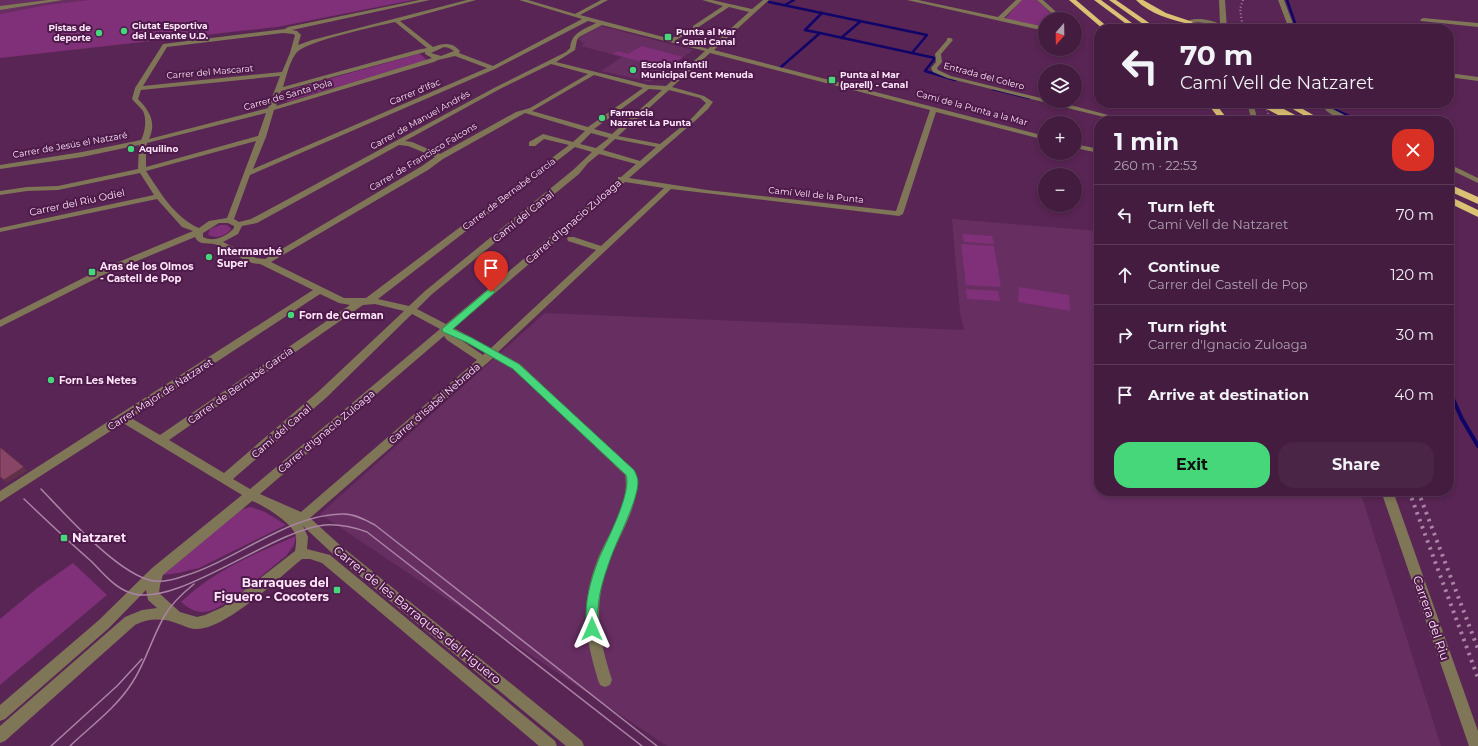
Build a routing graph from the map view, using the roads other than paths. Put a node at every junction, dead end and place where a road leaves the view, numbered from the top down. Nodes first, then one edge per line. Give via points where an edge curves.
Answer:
1 (21, 0) edge
2 (60, 0) edge
3 (427, 0) edge
4 (473, 0) edge
5 (522, 0) edge
6 (553, 0) edge
7 (605, 0) edge
8 (705, 0) edge
9 (766, 0) edge
10 (910, 0) edge
11 (1019, 0) edge
12 (1040, 0) edge
13 (1072, 0) edge
14 (1097, 0) edge
15 (1112, 0) edge
16 (1139, 0) edge
17 (1282, 0) edge
18 (1222, 2) edge
19 (951, 3) dead end
20 (0, 4) edge
21 (728, 5) junction
22 (542, 6) junction
23 (0, 8) edge
24 (946, 8) junction
25 (753, 11) junction
26 (1053, 12) edge
27 (575, 16) junction
28 (587, 19) junction
29 (1000, 19) junction
30 (396, 20) junction
31 (1423, 20) dead end
32 (1202, 21) junction
33 (1190, 22) junction
34 (602, 23) junction
35 (316, 24) junction
36 (1101, 24) edge
37 (1130, 24) edge
38 (1148, 24) edge
39 (1184, 24) edge
40 (1214, 24) edge
41 (1223, 24) edge
42 (1290, 24) edge
43 (1478, 25) edge
44 (1038, 27) edge
45 (276, 32) junction
46 (949, 39) dead end
47 (673, 40) junction
48 (314, 41) junction
49 (430, 50) junction
50 (709, 50) junction
51 (293, 52) junction
52 (455, 54) junction
53 (436, 58) junction
54 (550, 62) junction
55 (493, 68) junction
56 (593, 73) junction
57 (284, 74) junction
58 (1454, 76) edge
59 (1478, 79) edge
60 (648, 87) junction
61 (138, 88) junction
62 (667, 88) junction
63 (278, 90) junction
64 (1038, 99) edge
65 (1075, 108) edge
66 (1215, 108) edge
67 (1273, 108) edge
68 (1295, 108) edge
69 (1326, 108) edge
70 (934, 109) junction
71 (271, 110) junction
72 (526, 112) junction
73 (1108, 116) edge
74 (1221, 116) edge
75 (1289, 116) edge
76 (1311, 116) edge
77 (1343, 116) edge
78 (590, 129) junction
79 (1038, 136) edge
80 (262, 137) junction
81 (614, 137) junction
82 (143, 142) junction
83 (399, 143) junction
84 (532, 144) dead end
85 (575, 144) junction
86 (660, 146) junction
87 (1082, 147) edge
88 (1094, 150) edge
89 (599, 151) junction
90 (440, 157) junction
91 (641, 163) junction
92 (0, 168) edge
93 (1454, 169) edge
94 (142, 170) junction
95 (247, 174) junction
96 (621, 179) junction
97 (1478, 181) edge
98 (669, 187) junction
99 (1454, 189) edge
100 (0, 193) edge
101 (159, 196) junction
102 (1478, 201) edge
103 (1454, 202) edge
104 (1478, 214) edge
105 (230, 220) junction
106 (238, 225) junction
107 (0, 230) edge
108 (199, 232) junction
109 (231, 236) junction
110 (571, 239) dead end
111 (214, 241) junction
112 (601, 249) junction
113 (263, 262) junction
114 (320, 290) junction
115 (365, 301) junction
116 (411, 309) junction
117 (0, 324) edge
118 (446, 330) junction
119 (488, 356) junction
120 (123, 418) junction
121 (160, 440) junction
122 (225, 479) junction
123 (251, 495) junction
124 (1389, 496) edge
125 (0, 497) edge
126 (269, 504) junction
127 (302, 518) junction
128 (300, 554) junction
129 (161, 568) junction
130 (175, 616) junction
131 (605, 680) dead end
132 (0, 714) edge
133 (0, 736) edge
134 (550, 746) edge
135 (577, 746) edge
136 (1476, 746) edge

1 - 20 street
2 - 23 street
3 - 35 street
4 - 30 street
5 - 22 street, Camí de la Punta a la Mar
6 - 22 street
7 - 27 street
8 - 21 street
9 - 25 street, Camí del Canal
10 - 24 street
11 - 29 street
12 - 26 street
13 - 36 highway
14 - 37 highway
15 - 38 highway
16 - 33 highway via 1168,17
17 - 42 street
18 - 32 street via 1214,16
18 - 41 street
19 - 24 street
21 - 25 street
21 - 47 street
22 - 27 street, Camí de la Punta a la Mar
24 - 29 street
25 - 50 street, Camí del Canal
27 - 28 street, Camí de la Punta a la Mar
28 - 34 street, Camí de la Punta a la Mar
28 - 55 street, Carrer d'Ifac
29 - 44 street
30 - 48 street
30 - 49 street
31 - 43 street
32 - 33 street
32 - 40 street
33 - 39 street
34 - 47 street, Camí de la Punta a la Mar
34 - 54 street, Carrer de Manuel Andrés via 577,36 573,49
35 - 45 street
35 - 48 street via 305,28 302,40
45 - 51 street via 298,33
45 - 61 street via 165,45
46 - 64 street, Entrada del Colero via 938,54 939,62 934,68 935,71
47 - 50 street, Camí de la Punta a la Mar
48 - 51 street
49 - 52 street, Carrer de Santa Pola via 444,45 451,46 457,51
49 - 53 street via 427,53
49 - 63 street, Carrer de Santa Pola
50 - 62 street, Camí del Canal
50 - 70 street, Camí de la Punta a la Mar
51 - 57 street
52 - 53 street, Carrer de Santa Pola
52 - 55 street
53 - 71 street, Carrer de Santa Pola via 424,64
54 - 56 street
54 - 83 street, Carrer de Manuel Andrés
55 - 95 street, Carrer d'Ifac
56 - 60 street
56 - 72 street, Carrer de Francisco Falcons
57 - 61 street, Carrer del Mascarat
57 - 63 street
58 - 59 street
60 - 62 street
60 - 78 street, Carrer de Bernabé García
61 - 82 street via 135,99 146,111 148,119 148,134
62 - 81 street, Camí del Canal
62 - 86 street, Carrer d'Ignacio Zuloaga via 702,97 710,102
63 - 71 street
65 - 73 street, Entrada del Colero
66 - 74 highway
67 - 75 highway, bridge
68 - 76 highway
69 - 77 street
70 - 79 street, Camí de la Punta a la Mar
70 - 98 street, Camí Vell de la Punta via 898,214
71 - 80 street
71 - 82 street, Carrer de Santa Pola
72 - 78 street
72 - 90 street, Carrer de Francisco Falcons via 518,113
78 - 81 street
78 - 85 street, Carrer de Bernabé García
80 - 94 street
80 - 95 street
81 - 86 street
81 - 89 street, Camí del Canal
82 - 92 street, Carrer de Jesús el Natzaré
82 - 94 street
83 - 90 street via 409,144
83 - 106 street, Carrer de Manuel Andrés via 254,221
84 - 85 street via 543,136
85 - 89 street
85 - 115 street, Carrer de Bernabé García
86 - 91 street, Carrer d'Ignacio Zuloaga
87 - 88 street
89 - 91 street
89 - 116 street, Camí del Canal
90 - 113 street, Carrer de Francisco Falcons
91 - 96 street, Carrer d'Ignacio Zuloaga
93 - 97 street
94 - 100 street via 58,188
94 - 101 street
95 - 105 street
96 - 98 street, Camí Vell de la Punta
96 - 118 street, Carrer d'Ignacio Zuloaga
98 - 112 street, Carrer d'Isabel Nebrada
99 - 102 highway
101 - 107 street, Carrer del Riu Odiel
101 - 108 street via 184,224
103 - 104 highway
105 - 106 street
105 - 108 street via 210,224
106 - 109 street
108 - 111 street via 199,238 202,240
108 - 117 street via 100,273
109 - 111 street
109 - 113 street via 234,243 261,258
110 - 112 street
111 - 113 street via 255,261
112 - 119 street, Carrer d'Isabel Nebrada
113 - 114 street
114 - 115 street via 342,301
114 - 120 street, Carrer Major de Natzaret
115 - 116 street
115 - 121 street, Carrer de Bernabé García
116 - 118 street
116 - 122 street, Camí del Canal via 323,394
118 - 119 street via 450,338
118 - 123 street, Carrer d'Ignacio Zuloaga
119 - 127 street, Carrer d'Isabel Nebrada
119 - 131 street via 516,366 630,473 633,480 595,589 592,609 596,651
120 - 121 street, Carrer de les Barraques del Figuero
120 - 125 street, Carrer Major de Natzaret
121 - 122 street, Carrer de les Barraques del Figuero
122 - 123 street, Carrer de les Barraques del Figuero
123 - 126 street, Carrer de les Barraques del Figuero
123 - 129 street, Carrer d'Ignacio Zuloaga
124 - 136 street, Carrera del Riu
126 - 127 street, Carrer de les Barraques del Figuero
126 - 128 street via 299,527 303,538
127 - 135 street, Carrer de les Barraques del Figuero via 337,550
128 - 130 street via 218,617 197,623
128 - 134 street, Carrer de les Barraques del Figuero via 326,559
129 - 130 street via 153,582 153,596
129 - 132 street, Carrer d'Ignacio Zuloaga via 104,624
130 - 133 street via 150,613 130,621

